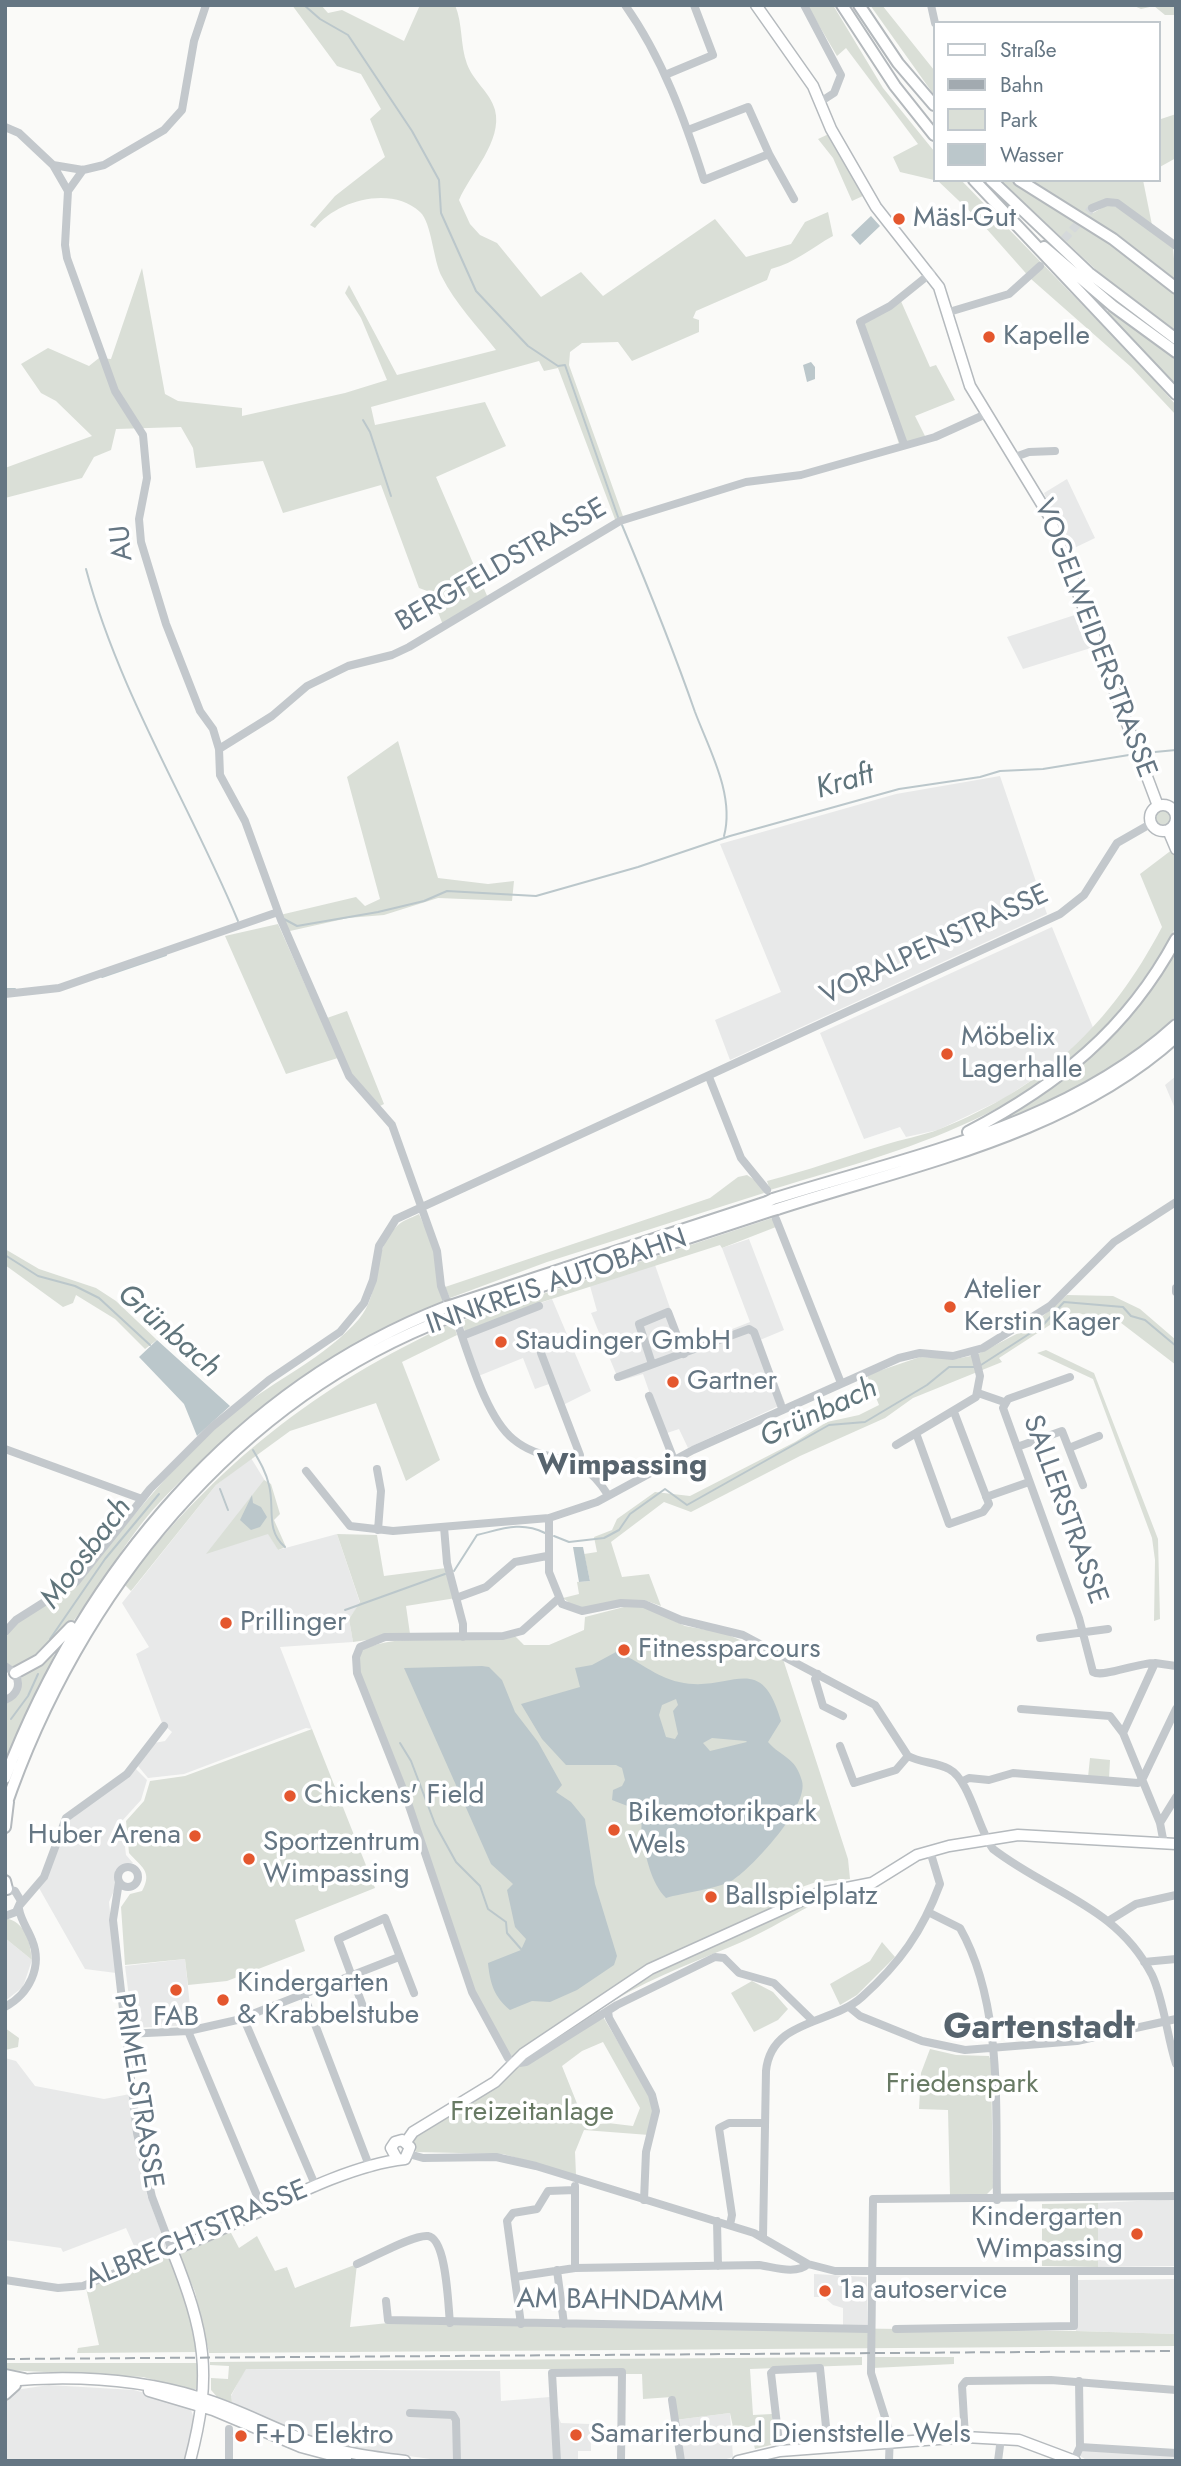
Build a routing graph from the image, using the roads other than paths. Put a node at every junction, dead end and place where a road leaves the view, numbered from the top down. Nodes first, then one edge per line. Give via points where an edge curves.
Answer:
1 (206, 5) edge
2 (625, 5) edge
3 (694, 5) edge
4 (756, 5) edge
5 (804, 5) edge
6 (842, 5) edge
7 (859, 5) edge
8 (898, 64) junction
9 (664, 75) junction
10 (820, 102) junction
11 (932, 102) edge
12 (932, 112) edge
13 (5, 127) edge
14 (688, 130) junction
15 (932, 132) edge
16 (769, 154) junction
17 (54, 165) junction
18 (83, 170) junction
19 (976, 182) edge
20 (993, 182) edge
21 (1022, 182) edge
22 (68, 191) junction
23 (794, 199) dead end
24 (995, 203) junction
25 (1092, 208) dead end
26 (1176, 246) edge
27 (1040, 266) dead end
28 (931, 273) junction
29 (1176, 288) edge
30 (949, 312) junction
31 (1176, 339) edge
32 (1176, 352) edge
33 (1176, 394) edge
34 (986, 414) junction
35 (904, 444) junction
36 (1055, 452) dead end
37 (1014, 457) junction
38 (219, 749) junction
39 (1158, 806) junction
40 (1152, 824) junction
41 (1168, 830) junction
42 (1176, 849) edge
43 (280, 916) junction
44 (1176, 939) edge
45 (5, 994) edge
46 (1176, 1025) edge
47 (1176, 1037) edge
48 (709, 1077) junction
49 (944, 1145) junction
50 (1176, 1202) edge
51 (771, 1205) junction
52 (420, 1207) junction
53 (539, 1306) dead end
54 (451, 1311) junction
55 (462, 1336) junction
56 (974, 1352) junction
57 (541, 1353) dead end
58 (684, 1354) junction
59 (652, 1364) junction
60 (618, 1377) dead end
61 (1070, 1377) dead end
62 (841, 1383) junction
63 (978, 1393) junction
64 (649, 1396) dead end
65 (1004, 1402) junction
66 (782, 1408) junction
67 (954, 1412) junction
68 (916, 1433) junction
69 (1099, 1436) dead end
70 (896, 1445) dead end
71 (1017, 1447) junction
72 (1069, 1448) junction
73 (5, 1449) edge
74 (674, 1460) junction
75 (578, 1463) junction
76 (377, 1469) dead end
77 (306, 1471) dead end
78 (1029, 1482) junction
79 (1083, 1485) dead end
80 (608, 1495) junction
81 (986, 1497) junction
82 (142, 1499) junction
83 (549, 1518) junction
84 (444, 1527) junction
85 (377, 1530) junction
86 (547, 1556) junction
87 (456, 1598) junction
88 (558, 1600) junction
89 (88, 1609) junction
90 (1108, 1629) dead end
91 (5, 1632) edge
92 (1083, 1633) junction
93 (463, 1637) junction
94 (1040, 1639) dead end
95 (1155, 1663) junction
96 (1176, 1666) edge
97 (8, 1668) edge
98 (818, 1674) junction
99 (5, 1700) edge
100 (1021, 1709) dead end
101 (1176, 1709) edge
102 (843, 1716) dead end
103 (164, 1726) dead end
104 (1123, 1733) junction
105 (840, 1746) dead end
106 (908, 1756) junction
107 (5, 1779) edge
108 (1142, 1780) junction
109 (963, 1781) junction
110 (1176, 1797) edge
111 (7, 1803) edge
112 (1160, 1824) junction
113 (5, 1827) edge
114 (986, 1839) junction
115 (1164, 1844) junction
116 (1176, 1844) edge
117 (930, 1851) junction
118 (123, 1885) dead end
119 (9, 1888) edge
120 (32, 1890) junction
121 (1176, 1895) edge
122 (14, 1911) edge
123 (928, 1912) junction
124 (1110, 1920) junction
125 (399, 1957) junction
126 (1176, 1959) edge
127 (1144, 1962) junction
128 (351, 1976) junction
129 (303, 1993) junction
130 (414, 1993) dead end
131 (5, 2007) edge
132 (849, 2007) junction
133 (608, 2011) junction
134 (365, 2012) dead end
135 (243, 2017) junction
136 (1176, 2019) edge
137 (813, 2021) junction
138 (1163, 2022) junction
139 (188, 2031) junction
140 (126, 2034) junction
141 (993, 2049) junction
142 (513, 2064) junction
143 (1176, 2064) edge
144 (765, 2123) junction
145 (406, 2142) junction
146 (409, 2154) junction
147 (391, 2158) junction
148 (370, 2168) junction
149 (577, 2180) junction
150 (316, 2187) junction
151 (575, 2190) junction
152 (1176, 2196) edge
153 (644, 2200) junction
154 (997, 2200) junction
155 (263, 2210) junction
156 (764, 2213) junction
157 (717, 2221) junction
158 (730, 2225) junction
159 (754, 2233) junction
160 (763, 2237) junction
161 (172, 2250) junction
162 (357, 2264) dead end
163 (808, 2264) junction
164 (718, 2266) junction
165 (575, 2268) junction
166 (557, 2270) junction
167 (872, 2271) junction
168 (1176, 2271) edge
169 (1074, 2272) junction
170 (515, 2277) junction
171 (5, 2280) edge
172 (386, 2301) dead end
173 (450, 2323) junction
174 (521, 2324) junction
175 (564, 2324) junction
176 (870, 2329) junction
177 (897, 2329) dead end
178 (5, 2375) edge
179 (1079, 2381) junction
180 (12, 2382) edge
181 (1176, 2390) edge
182 (5, 2395) edge
183 (672, 2400) dead end
184 (203, 2402) junction
185 (410, 2413) dead end
186 (229, 2429) dead end
187 (965, 2437) junction
188 (1000, 2438) junction
189 (891, 2441) junction
190 (828, 2446) junction
191 (1080, 2447) junction
192 (780, 2451) junction
193 (1176, 2453) edge
194 (370, 2459) edge
195 (1075, 2460) edge
196 (190, 2461) edge
197 (229, 2461) edge
198 (357, 2461) edge
199 (405, 2461) edge
200 (457, 2461) edge
201 (556, 2461) edge
202 (621, 2461) edge
203 (681, 2461) edge
204 (738, 2461) edge
205 (889, 2461) edge
206 (998, 2461) edge

1 - 18 street via 179,116 164,130 104,165
2 - 9 street
3 - 9 street via 713,55
4 - 10 main road, VOGELWEIDERSTRASSE
5 - 10 street via 841,75 834,93
6 - 15 highway
7 - 8 highway
8 - 11 highway
8 - 12 highway
9 - 14 street
10 - 28 main road, VOGELWEIDERSTRASSE via 876,207
13 - 17 street via 19,133
14 - 16 street via 748,107
14 - 16 street via 704,180
16 - 23 street
17 - 18 street
17 - 22 street
18 - 22 street
19 - 24 highway
20 - 31 highway via 1080,265
21 - 29 highway via 1114,239
22 - 38 street, AU via 67,258 115,391 143,435 147,478 139,519 144,553 166,624
24 - 32 highway via 1103,297
24 - 33 highway
25 - 26 street via 1116,203
27 - 30 street via 1009,294
28 - 30 main road, VOGELWEIDERSTRASSE
28 - 35 street via 890,306 860,322
30 - 34 main road, VOGELWEIDERSTRASSE via 963,366
34 - 35 street, BERGFELDSTRASSE via 956,430
34 - 37 main road, VOGELWEIDERSTRASSE
35 - 38 street, BERGFELDSTRASSE via 801,475 746,482 620,521 409,647 348,666 307,686 272,716
36 - 37 street
37 - 39 main road, VOGELWEIDERSTRASSE via 1049,516
38 - 43 street, AU via 220,775 245,821
39 - 40 main road via 1150,815
39 - 41 main road via 1174,813 1174,824
40 - 41 main road
40 - 48 street, VORALPENSTRASSE via 1116,843 1084,895 1060,914
41 - 42 main road
43 - 45 street via 59,988
43 - 52 street, AU via 349,1076 391,1125
44 - 49 highway via 1135,1002 1085,1056 1038,1093
46 - 49 highway, INNKREIS AUTOBAHN via 1143,1053 1070,1099 1012,1124
47 - 51 highway, INNKREIS AUTOBAHN via 1132,1073 1063,1113 997,1139
48 - 51 street via 741,1158
48 - 52 street, VORALPENSTRASSE
49 - 51 highway, INNKREIS AUTOBAHN
50 - 56 street via 1114,1242 1050,1306
51 - 54 highway, INNKREIS AUTOBAHN
51 - 62 street
52 - 54 street, AU via 438,1251 441,1286
52 - 82 street, VORALPENSTRASSE via 389,1226 364,1303 340,1332 231,1410
53 - 55 street
54 - 55 street, AU
54 - 89 highway, INNKREIS AUTOBAHN via 350,1356 261,1417 173,1499
54 - 111 highway, INNKREIS AUTOBAHN via 308,1394 239,1449 181,1505 121,1577 87,1629 50,1697
55 - 75 street, AU via 485,1395 506,1432 531,1449
56 - 62 street via 905,1356
56 - 63 street
57 - 75 street via 580,1455
58 - 59 street
58 - 59 street via 668,1312 639,1324
58 - 66 street via 749,1329
59 - 60 street
61 - 65 street, SALLERSTRASSE
62 - 66 street
63 - 65 street, SALLERSTRASSE
63 - 67 street
64 - 74 street
65 - 71 street, SALLERSTRASSE
66 - 74 street
67 - 68 street
67 - 81 street
68 - 70 street
68 - 81 street via 949,1524 988,1508
69 - 72 street
71 - 72 street via 1062,1431
71 - 78 street, SALLERSTRASSE
72 - 79 street
73 - 82 street
74 - 80 street
75 - 80 street via 600,1481
76 - 85 street via 381,1491
77 - 85 street via 350,1526
78 - 81 street
78 - 92 street, SALLERSTRASSE
80 - 83 street
82 - 91 street, VORALPENSTRASSE via 76,1582
83 - 84 street
83 - 86 street
84 - 85 street
84 - 87 street
86 - 87 street via 515,1562 486,1587
86 - 88 street
87 - 93 street
88 - 93 street via 522,1631
88 - 98 street via 582,1611 621,1603 644,1604 681,1620 743,1636
89 - 97 highway via 49,1652
89 - 107 highway, INNKREIS AUTOBAHN via 41,1693
90 - 92 street, SALLERSTRASSE
92 - 94 street, SALLERSTRASSE
92 - 95 street, SALLERSTRASSE via 1096,1674
93 - 142 street via 385,1637 360,1647 356,1665 472,1992
95 - 96 street
95 - 104 street
97 - 99 street via 17,1690
98 - 102 street via 815,1679 823,1706
98 - 106 street via 875,1705
100 - 104 street via 1111,1716
101 - 108 street
103 - 120 street via 127,1774 66,1818 48,1867
104 - 108 street
105 - 106 street via 854,1783 896,1770
106 - 109 street via 951,1769
108 - 109 street via 1134,1784 1013,1773
108 - 112 street
109 - 114 street
110 - 112 street
111 - 113 highway, INNKREIS AUTOBAHN
112 - 115 street
114 - 115 main road via 1026,1835
114 - 117 main road
114 - 124 street via 1006,1859
115 - 116 main road
117 - 123 street via 940,1884
117 - 142 main road via 872,1883 816,1894 650,1969
118 - 140 street, PRIMELSTRASSE via 113,1920
119 - 120 street
119 - 122 street
120 - 122 street
121 - 124 street via 1152,1898
122 - 131 street via 35,1948 35,1969 24,1992
123 - 132 street via 911,1947
123 - 141 street via 955,1924 963,1933 984,1996
124 - 127 street
125 - 128 street
125 - 128 street via 385,1918 338,1939
125 - 130 street
126 - 127 street
127 - 138 street via 1153,1978
128 - 129 street
128 - 134 street
129 - 135 street
129 - 148 street
132 - 137 street
132 - 141 street via 926,2043
133 - 137 street via 718,1957 739,1973 779,1987
133 - 142 street via 526,2062
133 - 153 street via 656,2111 646,2152
135 - 139 street
135 - 150 street
136 - 138 street
137 - 144 street via 788,2032 769,2054
138 - 141 street via 1108,2037
138 - 143 street
139 - 140 street
139 - 155 street
140 - 161 street, PRIMELSTRASSE via 143,2165
141 - 154 street
142 - 145 main road via 495,2082 413,2132
144 - 156 street
144 - 158 street via 729,2123 719,2128
145 - 146 main road
145 - 147 main road, ALBRECHTSTRASSE via 395,2142
146 - 147 main road, ALBRECHTSTRASSE via 405,2159
146 - 149 street, ALBRECHTSTRASSE via 422,2158 496,2157
147 - 148 main road, ALBRECHTSTRASSE
148 - 150 main road, ALBRECHTSTRASSE
149 - 151 street
149 - 153 street, ALBRECHTSTRASSE
150 - 155 main road, ALBRECHTSTRASSE
151 - 165 street
151 - 170 street via 548,2191 537,2209 510,2215
152 - 154 street
153 - 157 street, ALBRECHTSTRASSE
154 - 167 street via 873,2199
155 - 161 main road, ALBRECHTSTRASSE
156 - 159 street
156 - 160 street
157 - 158 street, ALBRECHTSTRASSE
157 - 164 street
158 - 159 street, ALBRECHTSTRASSE
159 - 160 street, ALBRECHTSTRASSE
160 - 163 street, ALBRECHTSTRASSE
161 - 171 street, ALBRECHTSTRASSE via 83,2286 58,2288
161 - 184 main road, PRIMELSTRASSE via 202,2338
162 - 173 street via 421,2236 433,2238 444,2264
163 - 164 street via 788,2270
163 - 167 street, ALBRECHTSTRASSE via 835,2272
164 - 165 street
165 - 166 street
166 - 170 street
166 - 175 street
167 - 169 street, ALBRECHTSTRASSE
167 - 176 street
168 - 169 street, ALBRECHTSTRASSE
169 - 177 street via 1074,2326
170 - 174 street
172 - 173 street, AM BAHNDAMM via 388,2320
173 - 174 street, AM BAHNDAMM
174 - 175 street, AM BAHNDAMM
175 - 176 street, AM BAHNDAMM
176 - 189 street via 871,2373
178 - 180 highway
179 - 181 street
179 - 187 street via 965,2381
179 - 191 street
180 - 182 highway
180 - 184 main road via 126,2381
183 - 203 street
184 - 194 main road
184 - 196 main road, PRIMELSTRASSE
184 - 198 main road via 301,2447
185 - 200 street via 453,2415
186 - 197 street
187 - 188 main road
187 - 189 main road
188 - 195 main road via 1037,2445
188 - 206 street
189 - 190 main road
189 - 205 street
190 - 192 main road
190 - 192 street via 820,2368 794,2370 771,2373
191 - 193 street
191 - 195 street
192 - 204 main road
194 - 199 main road
201 - 202 street via 552,2372 622,2372

